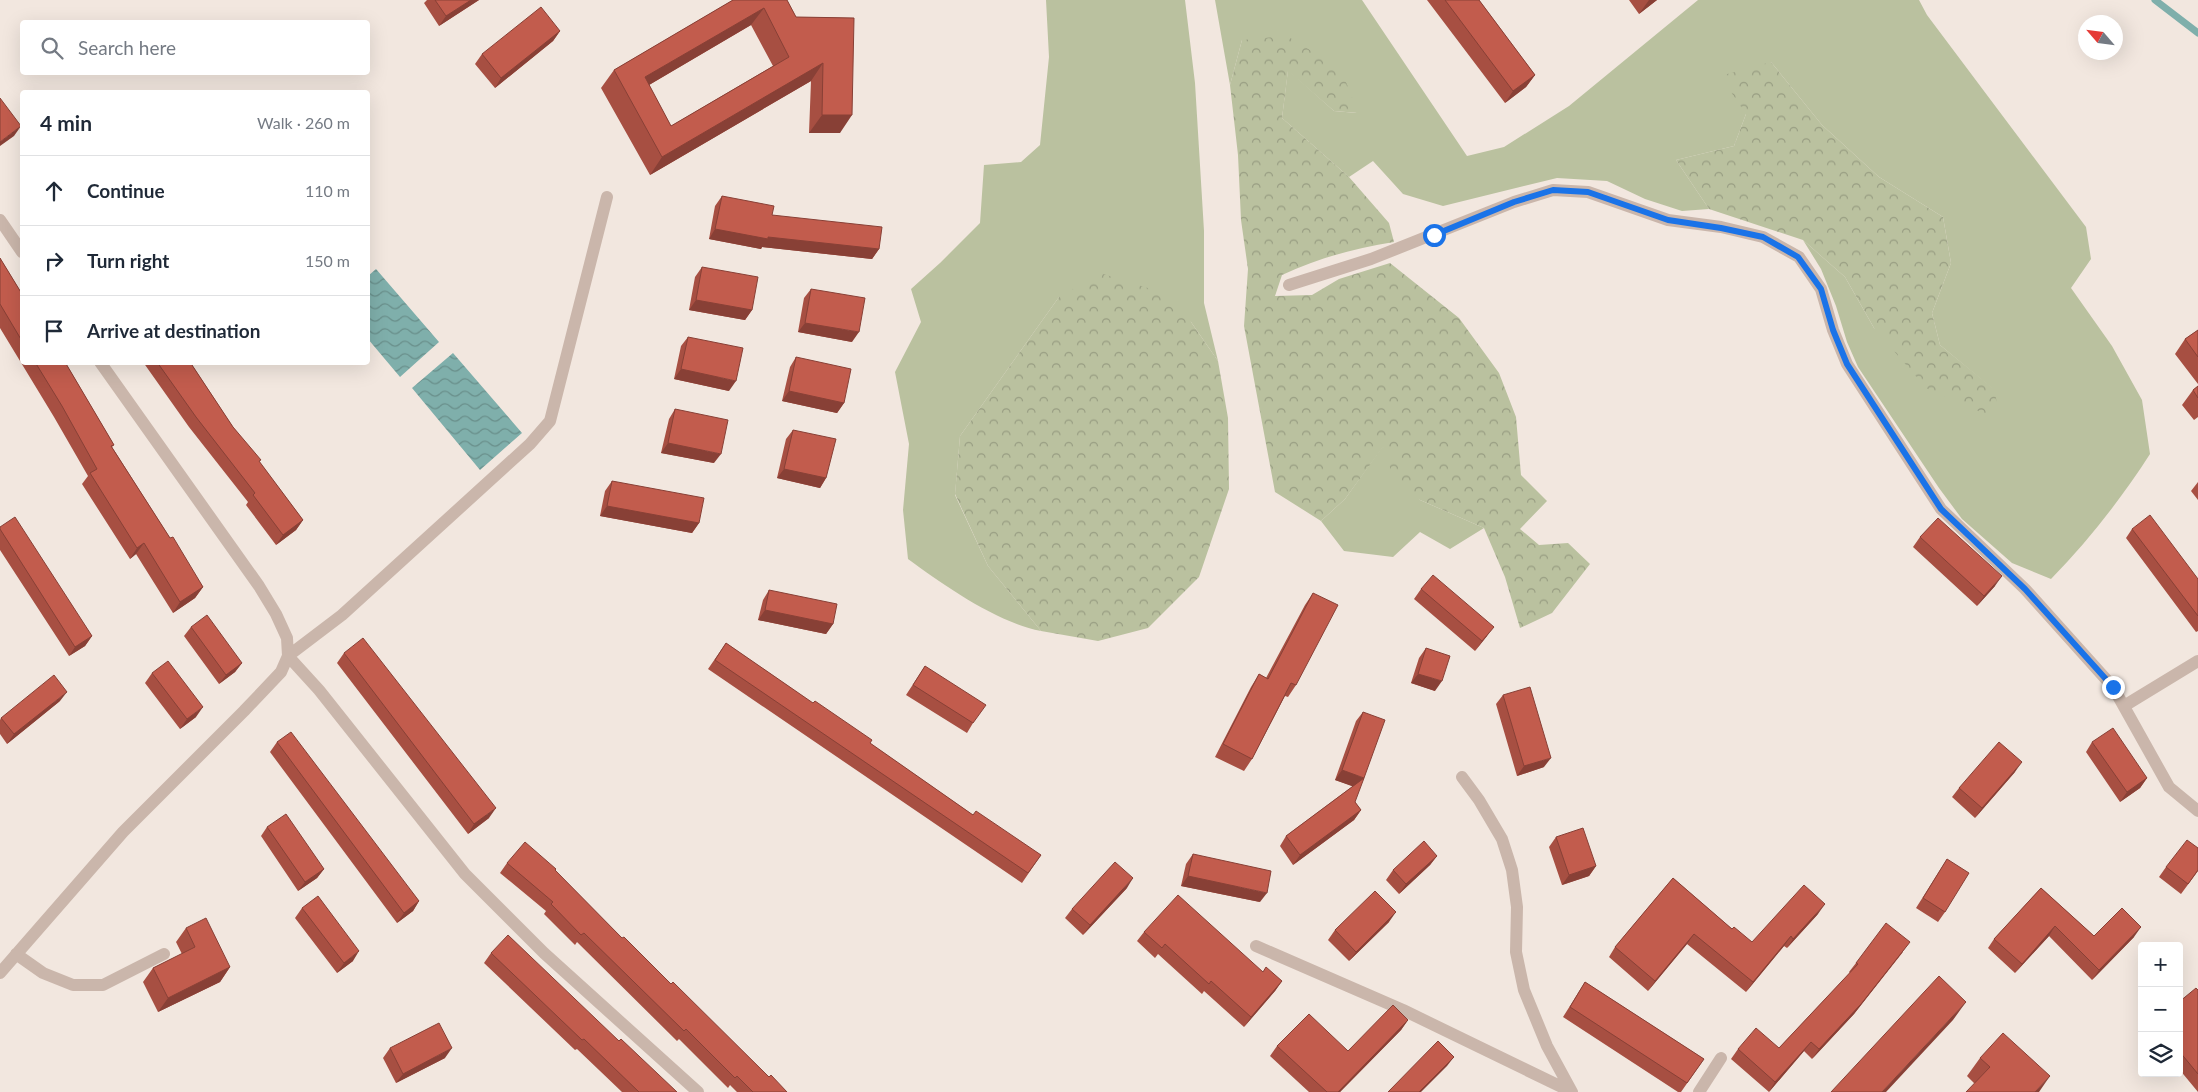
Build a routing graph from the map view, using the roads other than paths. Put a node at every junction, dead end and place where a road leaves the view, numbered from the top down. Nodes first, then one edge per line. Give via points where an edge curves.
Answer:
1 (607, 196) dead end
2 (0, 220) edge
3 (20, 249) edge
4 (1288, 285) dead end
5 (102, 365) edge
6 (288, 656) junction
7 (2198, 661) edge
8 (2124, 706) junction
9 (1462, 777) dead end
10 (2198, 811) edge
11 (1256, 946) dead end
12 (16, 954) junction
13 (164, 954) dead end
14 (0, 972) edge
15 (1721, 1058) dead end
16 (698, 1092) edge
17 (1572, 1092) edge
18 (1699, 1092) edge

1 - 6 street via 550,421 530,444 349,608
2 - 3 street
4 - 8 street via 1371,259 1514,202 1553,190 1588,192 1668,220 1763,237 1798,257 1821,289 1847,364 1941,509 2025,589 2113,687
5 - 6 street via 259,586 287,638
6 - 12 street via 281,672 123,832
6 - 16 street via 319,690 465,874 544,953
7 - 8 street
8 - 10 street via 2169,787
9 - 17 street via 1502,839 1512,870 1517,907 1516,952 1524,990 1547,1046
11 - 17 street via 1403,1010
12 - 13 street via 44,973 73,985 103,985
12 - 14 street
15 - 18 street

